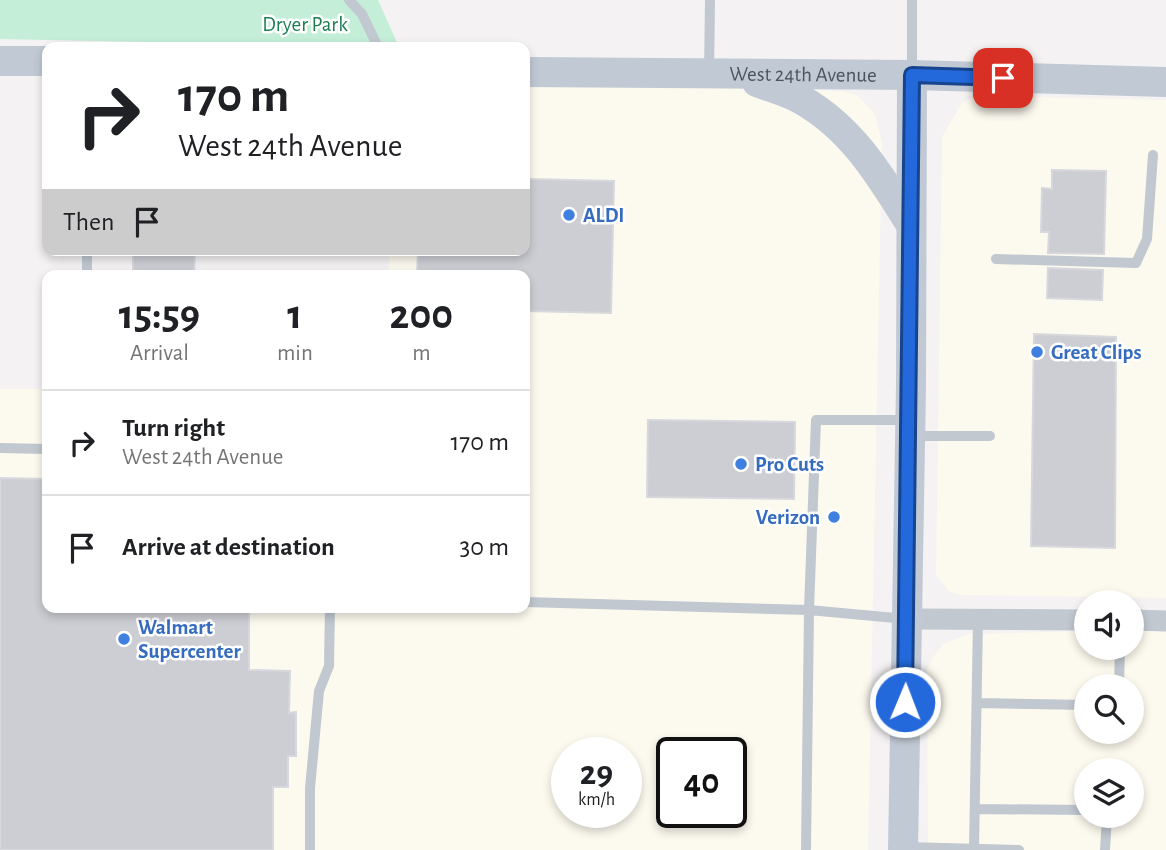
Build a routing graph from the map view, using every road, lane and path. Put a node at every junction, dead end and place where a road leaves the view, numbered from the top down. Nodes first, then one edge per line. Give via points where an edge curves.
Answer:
1 (349, 0) edge
2 (710, 0) edge
3 (912, 0) edge
4 (376, 42) edge
5 (0, 61) edge
6 (42, 61) edge
7 (530, 72) edge
8 (709, 75) junction
9 (912, 75) junction
10 (740, 76) junction
11 (1166, 82) edge
12 (1153, 155) dead end
13 (911, 225) junction
14 (996, 259) dead end
15 (910, 428) junction
16 (990, 436) dead end
17 (0, 448) edge
18 (42, 449) edge
19 (530, 602) edge
20 (808, 610) junction
21 (330, 613) edge
22 (905, 619) junction
23 (978, 619) junction
24 (1074, 620) edge
25 (1144, 620) edge
26 (1166, 621) edge
27 (977, 704) junction
28 (1074, 705) edge
29 (975, 808) junction
30 (1074, 810) edge
31 (1106, 828) edge
32 (903, 848) edge
33 (975, 849) edge
34 (987, 849) edge
35 (310, 850) edge
36 (806, 850) edge
37 (1019, 850) edge
38 (1105, 850) edge

1 - 4 lane
2 - 8 lane
3 - 9 lane
5 - 6 street
7 - 8 street, West 24th Avenue
8 - 10 street, West 24th Avenue
9 - 10 street, West 24th Avenue
9 - 11 street, West 24th Avenue
9 - 13 street
10 - 13 street via 802,99 843,130 874,165
12 - 14 lane via 1147,239 1136,263
13 - 15 street
15 - 16 lane
15 - 20 lane via 816,420
15 - 22 street
17 - 18 lane
19 - 20 lane
20 - 22 lane
20 - 36 lane
21 - 35 lane via 329,666 319,691 310,788
22 - 23 street
22 - 32 street
23 - 24 street
23 - 27 lane
25 - 26 street
27 - 28 lane
27 - 29 lane
29 - 30 lane
29 - 33 lane
31 - 38 lane
32 - 33 lane
33 - 34 lane
34 - 37 lane

